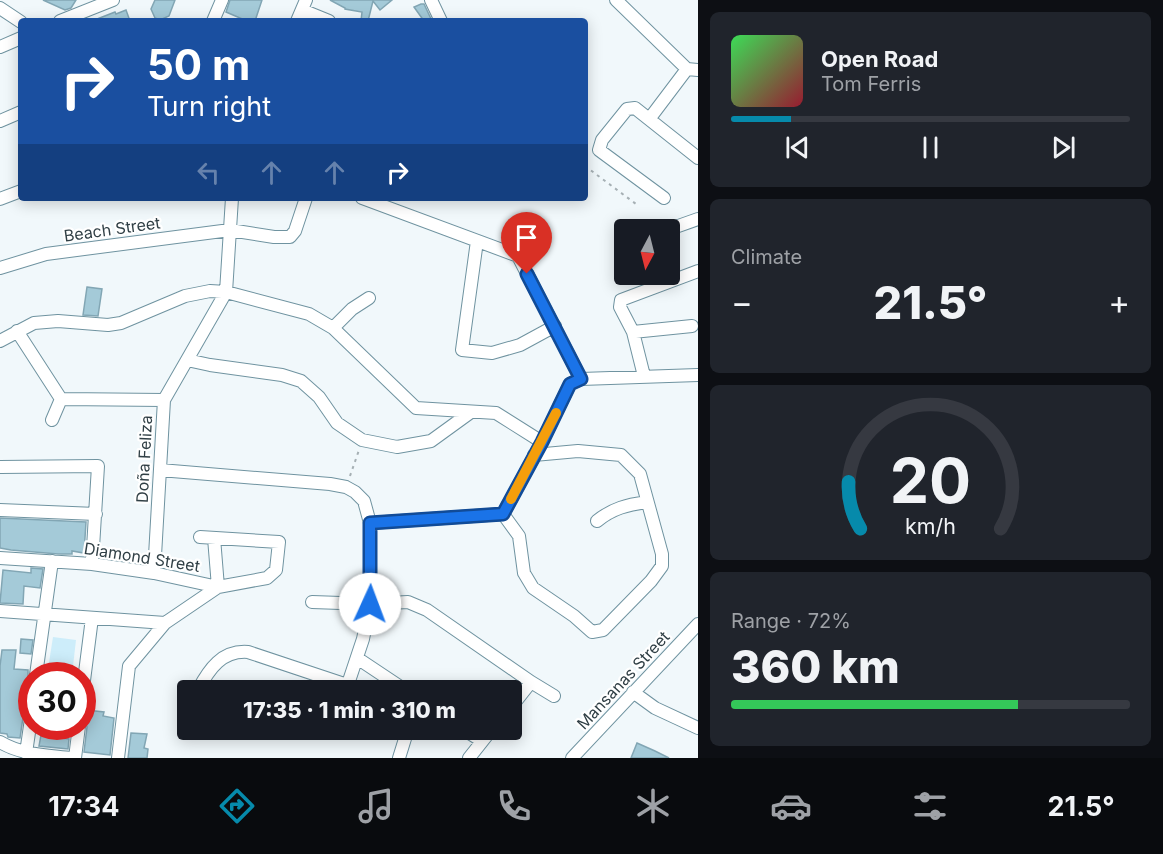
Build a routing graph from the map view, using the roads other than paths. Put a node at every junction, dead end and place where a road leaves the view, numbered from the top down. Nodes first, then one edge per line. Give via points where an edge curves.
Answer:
1 (222, 0) edge
2 (431, 0) edge
3 (616, 0) edge
4 (105, 1) edge
5 (0, 8) edge
6 (302, 10) edge
7 (67, 18) edge
8 (214, 18) edge
9 (322, 18) edge
10 (440, 18) edge
11 (18, 20) edge
12 (18, 39) edge
13 (0, 47) edge
14 (692, 70) edge
15 (18, 113) edge
16 (650, 118) junction
17 (0, 121) edge
18 (698, 158) edge
19 (18, 192) edge
20 (664, 198) dead end
21 (0, 199) edge
22 (232, 201) edge
23 (305, 201) edge
24 (370, 201) edge
25 (698, 219) edge
26 (680, 225) edge
27 (230, 230) junction
28 (477, 241) junction
29 (0, 268) edge
30 (698, 271) edge
31 (226, 292) junction
32 (369, 298) dead end
33 (555, 326) junction
34 (692, 326) dead end
35 (333, 328) junction
36 (17, 331) junction
37 (633, 332) junction
38 (0, 342) edge
39 (187, 360) junction
40 (698, 375) edge
41 (644, 376) junction
42 (581, 379) junction
43 (61, 399) junction
44 (164, 400) junction
45 (471, 412) junction
46 (52, 420) dead end
47 (542, 442) junction
48 (534, 455) junction
49 (0, 467) edge
50 (160, 470) junction
51 (647, 502) junction
52 (0, 510) edge
53 (96, 514) junction
54 (503, 514) junction
55 (597, 521) dead end
56 (370, 523) junction
57 (200, 537) dead end
58 (214, 538) junction
59 (0, 558) edge
60 (52, 561) junction
61 (92, 564) junction
62 (154, 573) junction
63 (218, 587) junction
64 (312, 602) dead end
65 (370, 604) junction
66 (0, 611) edge
67 (44, 614) junction
68 (92, 618) junction
69 (165, 623) junction
70 (698, 624) edge
71 (686, 638) junction
72 (698, 643) edge
73 (357, 658) junction
74 (38, 662) edge
75 (86, 662) edge
76 (205, 680) edge
77 (326, 680) edge
78 (349, 680) edge
79 (390, 680) edge
80 (531, 682) junction
81 (633, 692) junction
82 (522, 693) edge
83 (554, 696) dead end
84 (698, 728) edge
85 (28, 740) edge
86 (76, 740) edge
87 (405, 740) edge
88 (482, 741) edge
89 (0, 742) edge
90 (26, 753) junction
91 (73, 758) edge
92 (118, 758) edge
93 (399, 758) edge
94 (469, 758) edge
95 (572, 758) edge

1 - 8 street
2 - 10 street
3 - 14 street
4 - 7 street
5 - 11 street
6 - 9 street
12 - 13 street
14 - 16 street
15 - 17 street
16 - 18 street
16 - 20 street via 635,108 627,109 602,140 599,150
19 - 21 street
22 - 27 street
23 - 27 street, Beach Street via 290,237
24 - 28 street
25 - 26 street
27 - 29 street, Beach Street via 46,254
27 - 31 street
28 - 33 street via 518,256
28 - 33 street via 462,350 492,353 520,345
30 - 37 street via 621,300 620,307
31 - 35 street via 309,314
31 - 36 street via 185,296 121,323 45,322
31 - 39 street, Doña Feliza
32 - 35 street
33 - 42 street
34 - 37 street
35 - 45 street via 416,408
36 - 38 street
36 - 43 street
37 - 41 street
39 - 44 street, Doña Feliza
39 - 45 street via 301,381 319,397 337,423 362,440 397,447 431,441
40 - 41 street
41 - 42 street
42 - 47 street via 570,384
43 - 44 street
43 - 46 street
44 - 50 street, Doña Feliza
45 - 47 street via 496,413
47 - 48 street
48 - 51 street via 578,451 621,455 640,474
48 - 54 street
49 - 53 street via 98,466
50 - 56 street via 346,487 364,501
50 - 62 street, Doña Feliza
51 - 54 street via 662,566 598,632 592,632 533,588 524,573 519,536
51 - 55 street via 609,511
52 - 53 street
53 - 61 street
54 - 56 street
56 - 65 street
57 - 58 street
58 - 63 street
58 - 63 street, Diamond Street via 279,542 276,570 267,578
59 - 60 street, Diamond Street
60 - 61 street, Diamond Street
60 - 67 street
61 - 62 street, Diamond Street
62 - 63 street, Diamond Street
63 - 69 street
64 - 65 street
65 - 73 street
65 - 80 street via 408,602 427,610
66 - 67 street
67 - 68 street
67 - 74 street
68 - 69 street
68 - 75 street
69 - 92 street via 129,666
70 - 71 street, Mansanas Street
71 - 72 street
71 - 81 street, Mansanas Street
73 - 78 street
73 - 79 street
76 - 77 street via 224,656 238,651
80 - 82 street
80 - 83 street
81 - 84 street via 655,708
81 - 95 street, Mansanas Street
85 - 90 street
86 - 91 street
87 - 93 street
88 - 94 street
89 - 90 street
90 - 91 street

